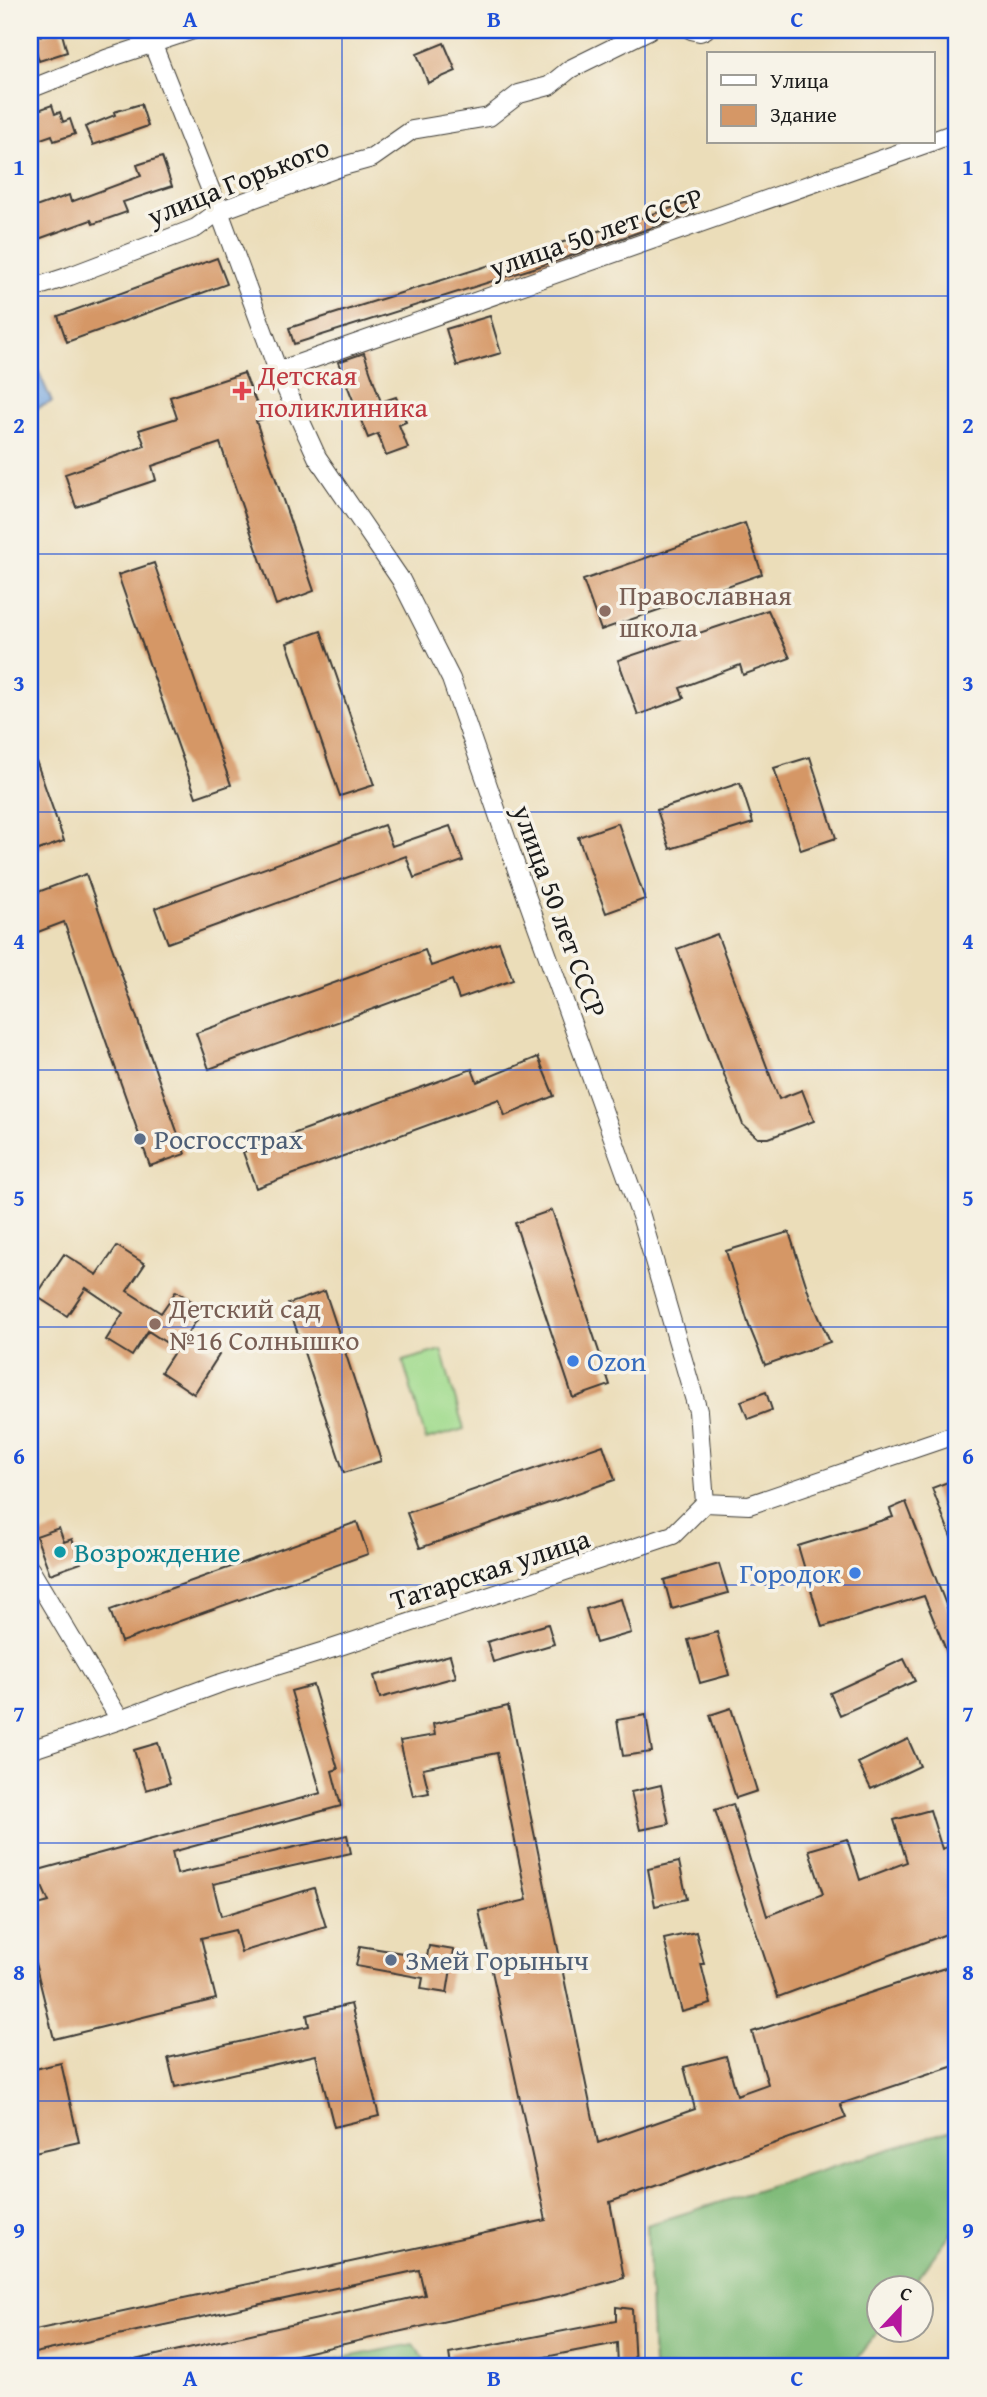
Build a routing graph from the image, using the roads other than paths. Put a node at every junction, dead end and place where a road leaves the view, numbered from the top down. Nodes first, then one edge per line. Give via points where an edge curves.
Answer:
1 (193, 30) edge
2 (649, 30) edge
3 (691, 30) edge
4 (705, 30) edge
5 (150, 37) edge
6 (30, 89) edge
7 (954, 138) edge
8 (934, 141) edge
9 (923, 144) edge
10 (219, 211) junction
11 (30, 289) edge
12 (278, 371) junction
13 (957, 1434) edge
14 (705, 1503) junction
15 (30, 1569) edge
16 (120, 1720) junction
17 (30, 1749) edge

1 - 5 street
2 - 10 street, улица Горького via 570,69 550,86 519,94 489,117 412,130 372,158
3 - 4 street
5 - 6 street
5 - 10 street, улица 50 лет СССР
7 - 8 street, улица 50 лет СССР
9 - 12 street, улица 50 лет СССР
10 - 11 street, улица Горького via 196,228
10 - 12 street, улица 50 лет СССР
12 - 14 street, улица 50 лет СССР via 317,457 401,580 451,679 641,1216 698,1411
13 - 14 street via 749,1505
14 - 16 street, Татарская улица via 673,1535
15 - 16 street
16 - 17 street, Татарская улица

